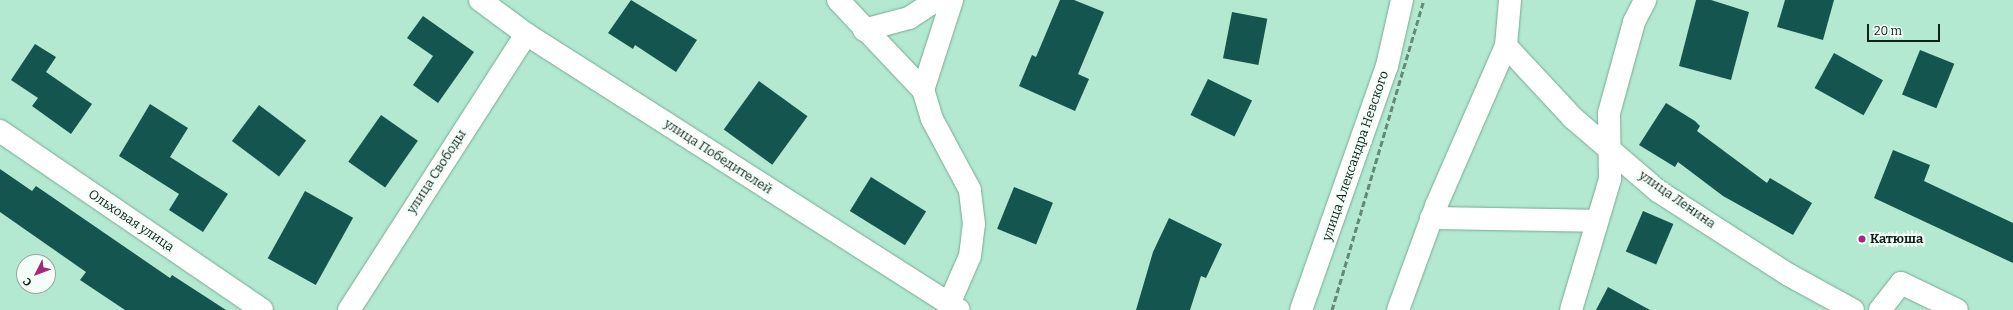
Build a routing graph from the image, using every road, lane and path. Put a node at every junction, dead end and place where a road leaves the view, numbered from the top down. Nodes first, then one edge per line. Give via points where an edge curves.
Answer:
1 (480, 0) edge
2 (838, 0) edge
3 (937, 0) edge
4 (952, 0) edge
5 (1402, 0) edge
6 (1510, 0) edge
7 (1645, 0) edge
8 (864, 30) junction
9 (526, 34) junction
10 (1506, 46) junction
11 (923, 90) junction
12 (0, 131) edge
13 (1610, 150) junction
14 (1431, 218) junction
15 (1597, 221) junction
16 (954, 307) edge
17 (262, 310) edge
18 (349, 310) edge
19 (1301, 310) edge
20 (1398, 310) edge
21 (1571, 310) edge
22 (1853, 310) edge
23 (1880, 310) edge
24 (1957, 310) edge

1 - 9 street, улица Победителей
2 - 8 street
3 - 8 street via 909,18
4 - 11 street
5 - 19 street, улица Александра Невского via 1384,73
6 - 10 street
7 - 13 street via 1634,22 1609,113
8 - 11 street
9 - 16 street, улица Победителей
9 - 18 street, улица Свободы
10 - 13 street, улица Ленина via 1533,78
10 - 14 street
11 - 16 street via 932,118 970,190 974,224 970,256
12 - 17 street, Ольховая улица
13 - 15 street via 1610,179
13 - 22 street, улица Ленина via 1658,191 1789,275
14 - 15 street
14 - 20 street
15 - 21 street
23 - 24 street via 1901,283

